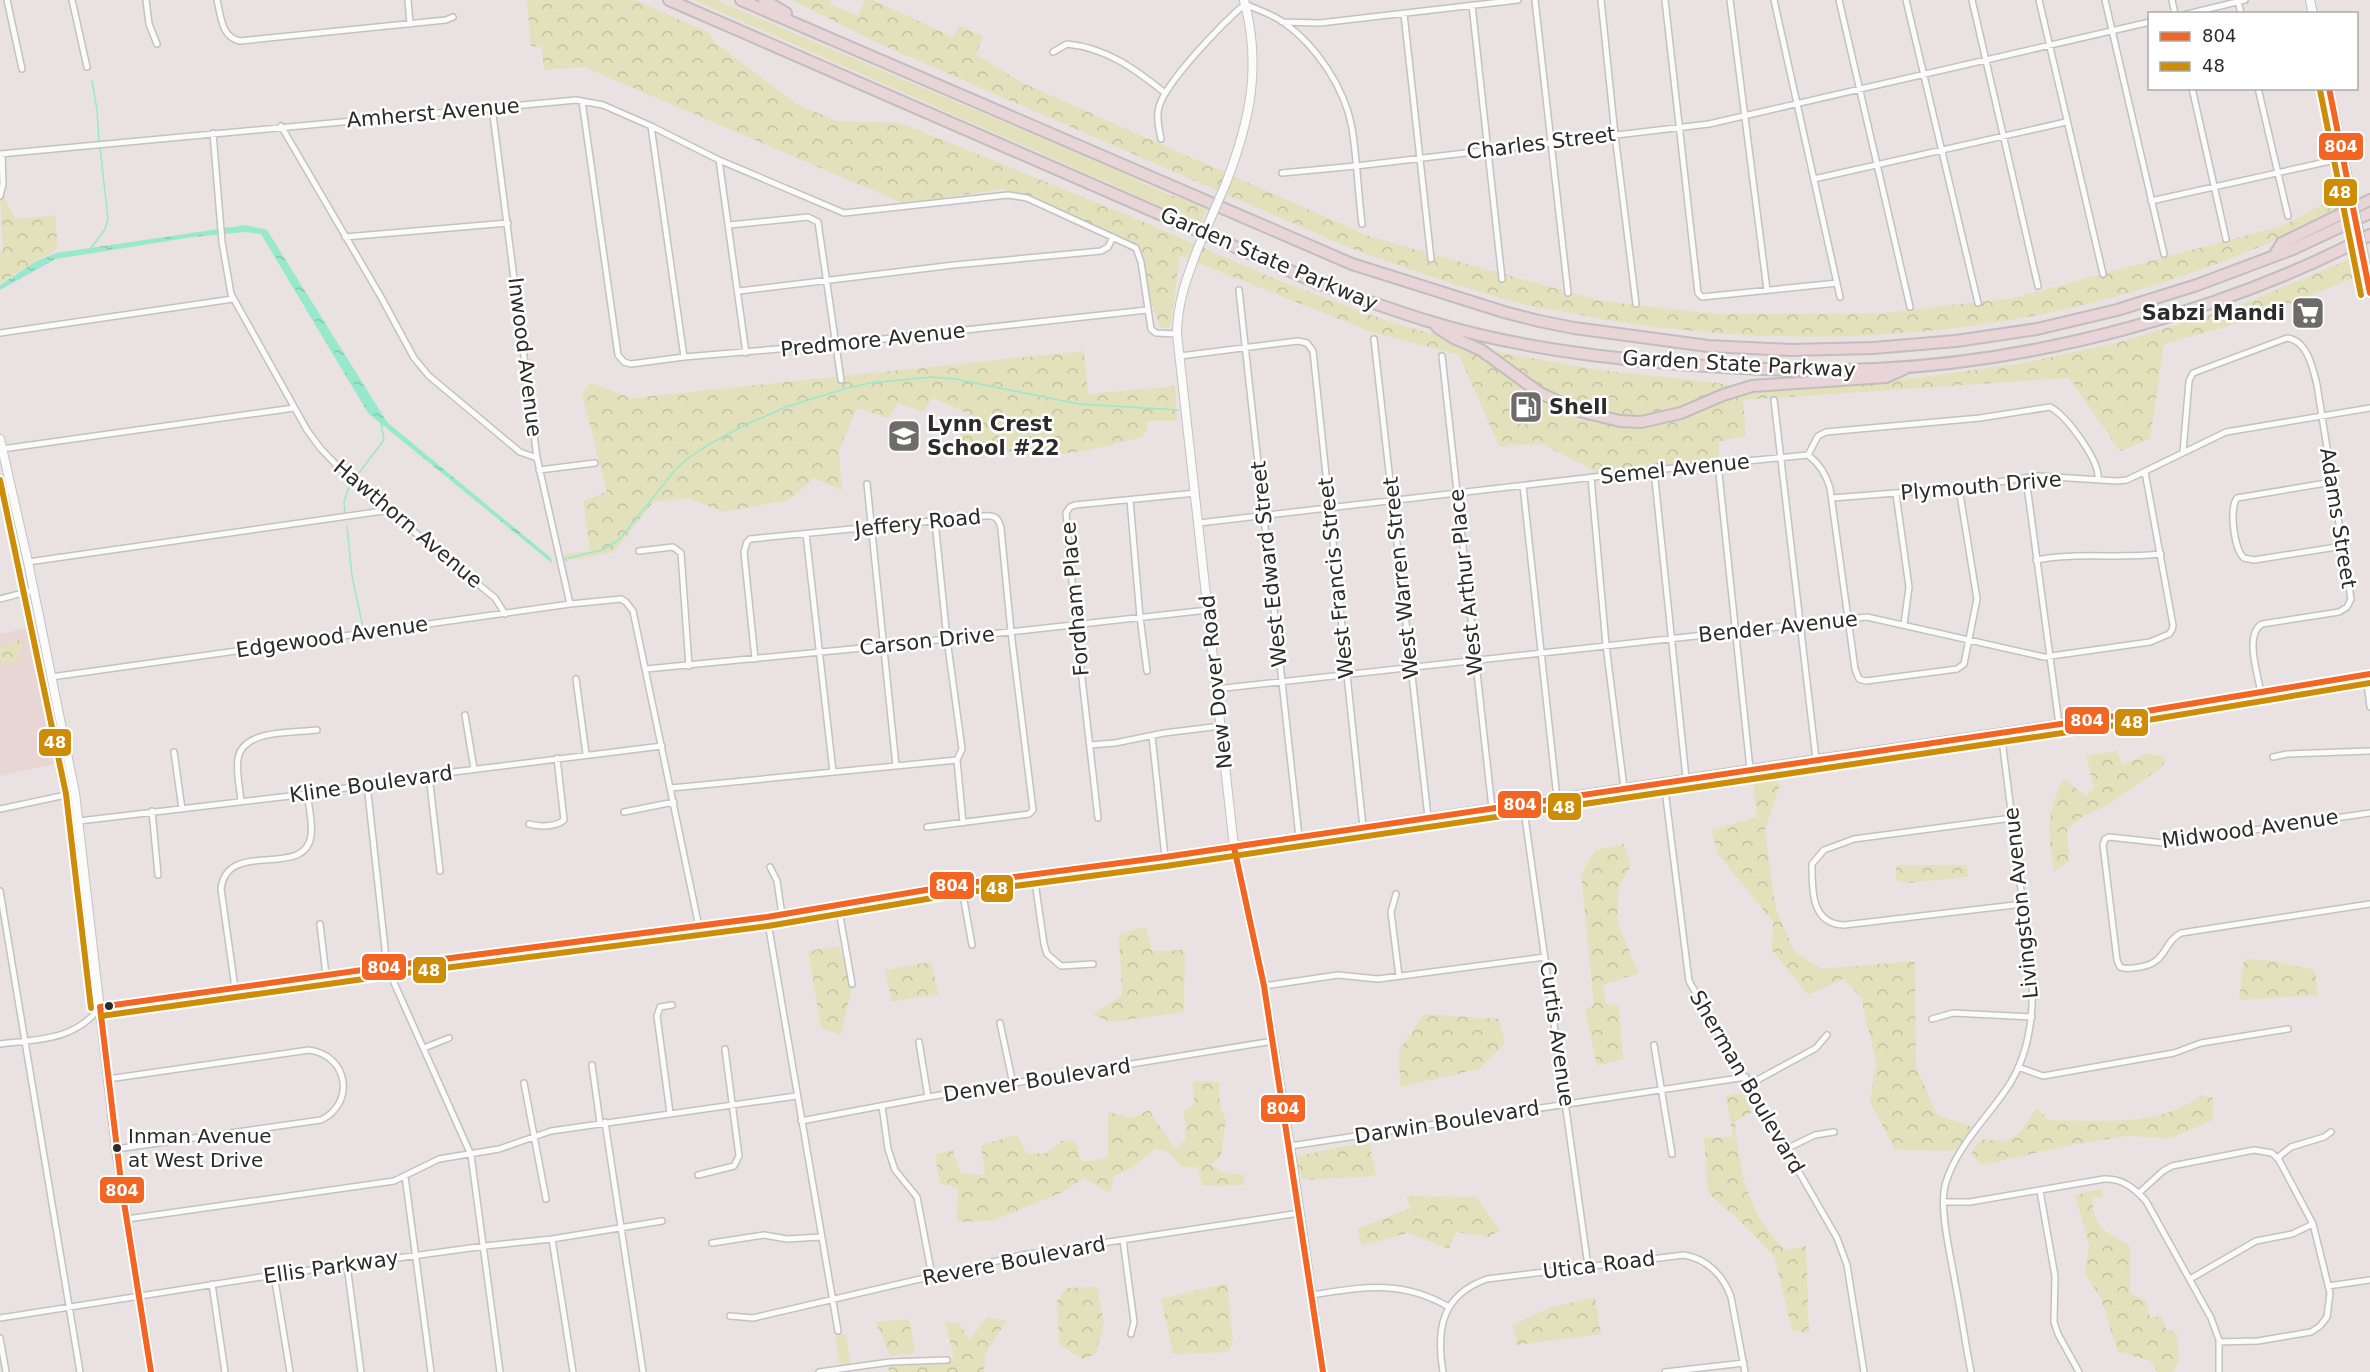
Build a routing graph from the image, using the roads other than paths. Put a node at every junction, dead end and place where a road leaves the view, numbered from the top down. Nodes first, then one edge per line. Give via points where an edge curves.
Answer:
1 (7, 0) edge
2 (72, 0) edge
3 (146, 0) edge
4 (217, 0) edge
5 (408, 0) edge
6 (669, 0) edge
7 (741, 0) edge
8 (764, 0) edge
9 (1518, 0) edge
10 (1535, 0) edge
11 (1601, 0) edge
12 (1665, 0) edge
13 (1730, 0) edge
14 (1774, 0) edge
15 (1839, 0) edge
16 (1906, 0) edge
17 (1972, 0) edge
18 (2039, 0) edge
19 (2105, 0) edge
20 (2245, 0) edge
21 (2238, 1) edge
22 (1245, 2) edge
23 (1472, 5) junction
24 (2195, 12) edge
25 (1404, 14) junction
26 (453, 17) dead end
27 (1282, 22) junction
28 (2148, 22) edge
29 (410, 24) junction
30 (2112, 31) junction
31 (822, 35) junction
32 (157, 44) dead end
33 (2049, 45) junction
34 (1053, 52) dead end
35 (1986, 60) junction
36 (87, 67) dead end
37 (22, 69) dead end
38 (1923, 75) junction
39 (1860, 89) junction
40 (2192, 90) edge
41 (2258, 90) edge
42 (2329, 90) edge
43 (1166, 93) junction
44 (582, 100) junction
45 (1798, 103) junction
46 (492, 107) junction
47 (1744, 117) junction
48 (2066, 122) junction
49 (281, 126) junction
50 (651, 126) junction
51 (1679, 128) junction
52 (213, 133) junction
53 (1615, 135) junction
54 (2004, 136) junction
55 (1161, 139) dead end
56 (1551, 141) junction
57 (1489, 149) junction
58 (1943, 149) junction
59 (1, 154) edge
60 (1420, 158) junction
61 (2344, 158) junction
62 (719, 160) junction
63 (1879, 164) junction
64 (1356, 166) junction
65 (2277, 171) junction
66 (1282, 173) dead end
67 (1814, 179) junction
68 (2214, 185) junction
69 (0, 196) edge
70 (2370, 200) edge
71 (2151, 201) junction
72 (2370, 213) edge
73 (2288, 216) dead end
74 (508, 223) junction
75 (1362, 224) dead end
76 (729, 225) junction
77 (2370, 235) edge
78 (345, 237) junction
79 (1113, 237) junction
80 (2226, 239) dead end
81 (2164, 254) dead end
82 (2274, 256) junction
83 (1431, 259) dead end
84 (2103, 274) dead end
85 (1502, 279) dead end
86 (827, 281) junction
87 (1837, 283) junction
88 (2038, 286) dead end
89 (1239, 290) dead end
90 (1767, 290) junction
91 (739, 291) junction
92 (1568, 292) dead end
93 (2370, 293) edge
94 (1840, 297) dead end
95 (233, 299) junction
96 (1978, 303) dead end
97 (1636, 304) dead end
98 (1910, 307) dead end
99 (1147, 310) junction
100 (1429, 322) junction
101 (0, 333) edge
102 (1177, 334) junction
103 (1374, 339) dead end
104 (837, 344) junction
105 (1245, 349) junction
106 (746, 353) junction
107 (1180, 356) junction
108 (1442, 356) dead end
109 (684, 357) junction
110 (1910, 367) junction
111 (841, 380) dead end
112 (1774, 400) dead end
113 (294, 408) junction
114 (2370, 408) edge
115 (2322, 416) junction
116 (0, 439) edge
117 (2, 449) junction
118 (2183, 452) junction
119 (1808, 455) junction
120 (537, 458) junction
121 (1781, 458) junction
122 (595, 463) dead end
123 (1718, 464) junction
124 (539, 470) junction
125 (1654, 470) junction
126 (2145, 472) junction
127 (1591, 477) junction
128 (2026, 478) junction
129 (2098, 479) junction
130 (2332, 482) junction
131 (867, 484) dead end
132 (1523, 486) junction
133 (1959, 488) junction
134 (12, 490) junction
135 (1456, 492) junction
136 (0, 493) edge
137 (1196, 493) junction
138 (1896, 494) junction
139 (1832, 498) junction
140 (1130, 500) junction
141 (1393, 500) junction
142 (1328, 508) junction
143 (390, 510) junction
144 (1263, 515) junction
145 (935, 521) junction
146 (1199, 523) junction
147 (871, 528) junction
148 (806, 534) junction
149 (2343, 546) junction
150 (639, 551) dead end
151 (2161, 554) junction
152 (2036, 560) junction
153 (28, 562) junction
154 (34, 590) junction
155 (0, 599) edge
156 (570, 604) junction
157 (1208, 610) junction
158 (505, 614) junction
159 (1140, 617) junction
160 (1849, 619) junction
161 (1801, 624) junction
162 (1904, 624) junction
163 (1076, 626) junction
164 (1736, 631) junction
165 (1011, 632) junction
166 (1671, 638) junction
167 (947, 639) junction
168 (1970, 639) junction
169 (1606, 645) junction
170 (883, 646) junction
171 (1541, 652) junction
172 (819, 653) junction
173 (2050, 656) junction
174 (755, 659) junction
175 (1475, 660) junction
176 (689, 666) junction
177 (1411, 667) junction
178 (646, 669) junction
179 (1147, 671) dead end
180 (1346, 674) junction
181 (2368, 675) edge
182 (51, 677) junction
183 (576, 679) dead end
184 (1282, 681) junction
185 (1216, 688) junction
186 (2261, 693) junction
187 (2370, 707) edge
188 (465, 715) dead end
189 (2059, 724) junction
190 (1221, 726) junction
191 (317, 730) dead end
192 (2001, 732) junction
193 (1152, 736) junction
194 (1090, 745) junction
195 (662, 746) junction
196 (2370, 751) edge
197 (174, 752) dead end
198 (586, 754) junction
199 (2273, 757) dead end
200 (557, 758) junction
201 (1816, 759) junction
202 (957, 760) junction
203 (896, 766) junction
204 (474, 769) junction
205 (1750, 769) junction
206 (833, 772) junction
207 (429, 775) junction
208 (1686, 778) junction
209 (1664, 782) junction
210 (367, 784) junction
211 (671, 788) junction
212 (1624, 788) junction
213 (75, 793) junction
214 (307, 794) junction
215 (1557, 798) junction
216 (241, 802) junction
217 (674, 802) junction
218 (1523, 803) junction
219 (1492, 808) junction
220 (0, 809) edge
221 (182, 809) junction
222 (152, 811) junction
223 (624, 812) dead end
224 (2370, 813) edge
225 (1428, 817) junction
226 (1098, 818) dead end
227 (2012, 818) junction
228 (79, 821) junction
229 (963, 823) junction
230 (529, 824) dead end
231 (927, 827) dead end
232 (1363, 827) junction
233 (1299, 837) junction
234 (1234, 847) junction
235 (1165, 858) junction
236 (770, 867) dead end
237 (440, 871) dead end
238 (158, 875) dead end
239 (1034, 875) junction
240 (961, 885) junction
241 (0, 891) edge
242 (1396, 894) dead end
243 (2023, 904) junction
244 (2370, 904) edge
245 (838, 905) junction
246 (782, 915) junction
247 (767, 917) junction
248 (320, 924) dead end
249 (699, 927) junction
250 (972, 945) dead end
251 (1545, 957) junction
252 (1093, 964) dead end
253 (387, 967) junction
254 (326, 975) junction
255 (1399, 976) junction
256 (852, 984) dead end
257 (1264, 986) junction
258 (235, 988) junction
259 (672, 1005) dead end
260 (100, 1007) junction
261 (2032, 1017) junction
262 (1932, 1019) dead end
263 (1000, 1023) dead end
264 (2288, 1029) dead end
265 (1827, 1035) dead end
266 (449, 1038) dead end
267 (25, 1040) junction
268 (1273, 1041) junction
269 (919, 1042) dead end
270 (0, 1044) edge
271 (1654, 1045) dead end
272 (424, 1048) junction
273 (725, 1048) dead end
274 (592, 1065) dead end
275 (2018, 1067) junction
276 (1746, 1077) junction
277 (108, 1079) junction
278 (524, 1083) dead end
279 (1013, 1084) junction
280 (1750, 1084) junction
281 (1661, 1090) junction
282 (796, 1096) junction
283 (928, 1097) junction
284 (1567, 1104) junction
285 (732, 1106) junction
286 (882, 1106) junction
287 (670, 1113) junction
288 (801, 1120) junction
289 (603, 1123) junction
290 (1834, 1132) dead end
291 (2331, 1132) dead end
292 (534, 1138) junction
293 (1290, 1146) junction
294 (116, 1149) junction
295 (1786, 1149) junction
296 (1672, 1154) dead end
297 (471, 1155) junction
298 (2277, 1158) junction
299 (698, 1175) dead end
300 (405, 1176) junction
301 (2040, 1191) junction
302 (2139, 1193) junction
303 (546, 1198) dead end
304 (1944, 1202) junction
305 (1300, 1213) junction
306 (127, 1219) junction
307 (662, 1221) dead end
308 (2313, 1224) junction
309 (621, 1228) junction
310 (821, 1237) junction
311 (552, 1239) junction
312 (1123, 1240) junction
313 (712, 1243) dead end
314 (485, 1246) junction
315 (415, 1255) junction
316 (347, 1265) junction
317 (1588, 1266) junction
318 (274, 1275) junction
319 (932, 1276) junction
320 (2190, 1279) junction
321 (2370, 1280) edge
322 (212, 1284) junction
323 (2328, 1286) junction
324 (139, 1294) junction
325 (1312, 1295) junction
326 (832, 1300) junction
327 (69, 1306) junction
328 (1449, 1307) junction
329 (730, 1316) dead end
330 (0, 1318) edge
331 (838, 1331) dead end
332 (1131, 1334) dead end
333 (0, 1338) edge
334 (2219, 1342) junction
335 (947, 1360) dead end
336 (1744, 1363) junction
337 (843, 1370) edge
338 (6, 1372) edge
339 (80, 1372) edge
340 (151, 1372) edge
341 (225, 1372) edge
342 (290, 1372) edge
343 (361, 1372) edge
344 (430, 1372) edge
345 (500, 1372) edge
346 (573, 1372) edge
347 (643, 1372) edge
348 (819, 1372) edge
349 (1323, 1372) edge
350 (1443, 1372) edge
351 (1665, 1372) edge
352 (1745, 1372) edge
353 (1864, 1372) edge
354 (1971, 1372) edge
355 (2079, 1372) edge
356 (2218, 1372) edge

1 - 37 street
2 - 36 street
3 - 32 street
4 - 29 street via 225,32 240,41
5 - 29 street
6 - 100 highway, Garden State Parkway via 1291,272
7 - 31 highway, Garden State Parkway
8 - 31 highway
9 - 23 street
10 - 56 street
11 - 53 street
12 - 51 street
13 - 47 street
14 - 45 street
15 - 39 street
16 - 38 street
17 - 35 street
18 - 33 street
19 - 30 street
20 - 21 street
21 - 24 street
22 - 27 street
22 - 43 street via 1217,29
22 - 102 street, New Dover Road, bridge via 1253,63 1250,109 1245,132 1180,301
23 - 25 street
23 - 57 street
25 - 27 street via 1320,23
25 - 60 street
26 - 29 street
27 - 64 street via 1306,43 1341,94 1352,127
28 - 30 street, Charles Street
30 - 33 street, Charles Street
30 - 71 street
31 - 82 highway, Garden State Parkway via 1352,264 1504,312 1574,328 1749,349 1935,344 2037,328 2117,310
33 - 35 street, Charles Street
33 - 48 street
34 - 43 street via 1067,44 1106,52
35 - 38 street, Charles Street
35 - 54 street
38 - 39 street, Charles Street
38 - 58 street
39 - 45 street, Charles Street
39 - 63 street
40 - 68 street
41 - 65 street
42 - 61 street
43 - 55 street via 1159,106
44 - 46 street, Amherst Avenue
44 - 50 street, Amherst Avenue
44 - 109 street, Predmore Avenue via 620,359 631,364
45 - 47 street, Charles Street
45 - 67 street
46 - 49 street, Amherst Avenue
46 - 74 street, Inwood Avenue
47 - 51 street, Charles Street
47 - 90 street
48 - 54 street
48 - 84 street
49 - 52 street, Amherst Avenue
49 - 78 street
50 - 62 street, Amherst Avenue
50 - 109 street
51 - 53 street, Charles Street
51 - 90 street via 1700,297
52 - 59 street, Amherst Avenue
52 - 95 street, Hawthorn Avenue via 222,242
53 - 56 street, Charles Street
53 - 97 street
54 - 58 street
54 - 88 street
56 - 57 street, Charles Street
56 - 92 street
57 - 60 street, Charles Street
57 - 85 street
58 - 63 street
58 - 96 street
59 - 69 street
60 - 64 street, Charles Street
60 - 83 street
61 - 65 street
61 - 93 street, bridge
62 - 76 street
62 - 79 street, Amherst Avenue via 844,213 1017,195
63 - 67 street
63 - 98 street
64 - 66 street, Charles Street
64 - 75 street
65 - 68 street
65 - 73 street
67 - 87 street
68 - 71 street
68 - 80 street
70 - 82 highway via 2282,243
71 - 81 street
72 - 82 highway, Garden State Parkway
74 - 78 street
74 - 120 street, Inwood Avenue
76 - 86 street via 816,218
76 - 91 street
77 - 110 highway, Garden State Parkway via 2247,289 2149,321 2027,350
78 - 120 street via 420,366 520,452
79 - 86 street via 1101,251
79 - 99 street via 1138,253
86 - 91 street
86 - 104 street
87 - 90 street
87 - 94 street
89 - 105 street, West Edward Street
91 - 106 street
95 - 101 street
95 - 113 street, Hawthorn Avenue
99 - 102 street via 1150,329
99 - 104 street, Predmore Avenue
100 - 110 highway, Garden State Parkway via 1517,343 1617,359 1745,368
100 - 110 highway via 1481,350 1540,393 1579,411 1620,421 1641,422 1681,413 1752,386 1886,378
102 - 107 street, New Dover Road
103 - 141 street, West Warren Street
104 - 106 street, Predmore Avenue
104 - 111 street
105 - 107 street
105 - 142 street, West Francis Street via 1295,341 1307,343 1313,351
105 - 144 street, West Edward Street
106 - 109 street, Predmore Avenue
107 - 137 street, New Dover Road
108 - 135 street, West Arthur Place
112 - 121 street
113 - 117 street
113 - 143 street, Hawthorn Avenue via 335,464
114 - 115 street, Plymouth Drive
115 - 118 street, Plymouth Drive via 2226,432
115 - 118 street, Adams Street via 2314,374 2301,343 2287,338 2193,373
115 - 130 street, Adams Street
116 - 117 street
117 - 134 street
118 - 126 street, Plymouth Drive
119 - 121 street, Semel Avenue
119 - 129 street via 1818,436 1826,432 1980,418 2050,407 2064,417 2086,448 2099,471
119 - 139 street via 1826,475
120 - 124 street, Inwood Avenue
121 - 123 street, Semel Avenue
121 - 161 street
122 - 124 street
123 - 125 street, Semel Avenue
123 - 164 street
124 - 156 street, Inwood Avenue
125 - 127 street, Semel Avenue
125 - 166 street
126 - 129 street, Plymouth Drive via 2117,481
126 - 151 street, Bender Avenue
127 - 132 street, Semel Avenue
127 - 169 street
128 - 129 street, Plymouth Drive
128 - 133 street, Plymouth Drive
128 - 152 street
130 - 149 street, Adams Street
130 - 149 street via 2237,498 2232,511 2236,541 2239,554 2247,560
131 - 147 street
132 - 135 street, Semel Avenue
132 - 171 street
133 - 138 street, Plymouth Drive
133 - 168 street via 1977,599
134 - 136 street
134 - 153 street
135 - 141 street, Semel Avenue
135 - 175 street, West Arthur Place
137 - 140 street, Fordham Place
137 - 146 street, New Dover Road
138 - 139 street, Plymouth Drive
138 - 162 street via 1909,587
139 - 160 street
140 - 159 street
140 - 163 street, Fordham Place via 1075,505 1066,513
141 - 142 street, Semel Avenue
141 - 177 street, West Warren Street
142 - 144 street, Semel Avenue
142 - 180 street, West Francis Street
143 - 153 street
143 - 158 street, Hawthorn Avenue via 495,598
144 - 146 street, Semel Avenue
144 - 184 street, West Edward Street
145 - 147 street, Jeffery Road
145 - 165 street, Jeffery Road via 990,515 1000,521
145 - 167 street
146 - 157 street, New Dover Road
147 - 148 street, Jeffery Road
147 - 170 street
148 - 172 street
148 - 174 street, Jeffery Road via 750,539 745,548
149 - 186 street, Adams Street via 2351,594 2347,607 2339,612 2256,628 2252,639
150 - 176 street via 673,547 681,553
151 - 152 street
151 - 173 street, Bender Avenue via 2173,624 2169,634 2150,642
152 - 173 street
153 - 154 street
154 - 155 street
154 - 182 street
156 - 158 street, Edgewood Avenue
156 - 178 street, Edgewood Avenue via 612,599 626,602 633,611
157 - 159 street, Carson Drive
157 - 185 street, New Dover Road
158 - 182 street, Edgewood Avenue
159 - 163 street, Carson Drive
159 - 179 street
160 - 161 street, Bender Avenue
160 - 162 street, Bender Avenue via 1868,617
160 - 168 street via 1855,669 1859,679 1866,681 1962,667
161 - 164 street, Bender Avenue
161 - 201 street
162 - 168 street, Bender Avenue
163 - 165 street, Carson Drive
163 - 194 street, Fordham Place
164 - 166 street, Bender Avenue
164 - 205 street
165 - 167 street, Carson Drive
165 - 229 street, Jeffery Road via 1033,810 1029,814
166 - 169 street, Bender Avenue
166 - 208 street
167 - 170 street, Carson Drive
167 - 202 street via 962,749
168 - 173 street, Bender Avenue
169 - 171 street, Bender Avenue
169 - 212 street
170 - 172 street, Carson Drive
170 - 203 street
171 - 175 street, Bender Avenue
171 - 215 street
172 - 174 street, Carson Drive
172 - 206 street
173 - 189 street
174 - 176 street, Carson Drive
175 - 177 street, Bender Avenue
175 - 219 street, West Arthur Place
176 - 178 street, Carson Drive
177 - 180 street, Bender Avenue
177 - 225 street, West Warren Street
178 - 195 street
180 - 184 street, Bender Avenue
180 - 232 street, West Francis Street
181 - 186 street
181 - 187 street
182 - 213 street
183 - 198 street
184 - 185 street, Bender Avenue
184 - 233 street, West Edward Street
185 - 190 street, New Dover Road
186 - 189 street
188 - 204 street
189 - 192 street
190 - 193 street
190 - 234 street, New Dover Road
191 - 216 street via 257,737 245,744 238,756
192 - 201 street
192 - 227 street, Livingston Avenue
193 - 194 street
193 - 235 street
194 - 226 street, Fordham Place
195 - 198 street, Kline Boulevard
195 - 211 street
196 - 199 street
197 - 221 street
198 - 200 street, Kline Boulevard
200 - 204 street, Kline Boulevard
200 - 230 street via 564,820 541,826
201 - 205 street
202 - 203 street
202 - 229 street
203 - 206 street
204 - 207 street, Kline Boulevard
205 - 208 street
206 - 211 street
207 - 210 street, Kline Boulevard
207 - 237 street
208 - 209 street
209 - 212 street
209 - 276 street, Sherman Boulevard via 1689,981
210 - 214 street, Kline Boulevard
210 - 253 street
211 - 217 street
212 - 215 street
213 - 220 street
213 - 228 street
214 - 216 street, Kline Boulevard
214 - 258 street via 312,834 305,849 291,857 240,864 224,878 222,889
215 - 218 street
216 - 221 street, Kline Boulevard
217 - 223 street
217 - 249 street
218 - 219 street
218 - 251 street, Curtis Avenue
219 - 225 street
221 - 222 street, Kline Boulevard
222 - 228 street, Kline Boulevard
222 - 238 street
224 - 244 street, Midwood Avenue via 2164,843 2114,837 2105,839 2103,845 2118,964 2124,969 2148,966 2160,958 2177,935 2188,931
225 - 232 street
227 - 243 street, Livingston Avenue
227 - 243 street via 1862,837 1824,850 1812,864 1815,908 1827,921 1844,925
228 - 260 street
229 - 231 street
232 - 233 street
233 - 234 street
234 - 235 street
234 - 257 street, New Dover Road
235 - 239 street
236 - 246 street via 777,881
239 - 240 street
239 - 252 street via 1047,954 1061,966
240 - 245 street
240 - 250 street
241 - 267 street
242 - 255 street via 1391,912
243 - 261 street, Livingston Avenue via 2032,977
245 - 246 street
245 - 256 street
246 - 247 street
247 - 249 street
247 - 282 street
248 - 254 street
249 - 253 street
251 - 255 street
251 - 284 street, Curtis Avenue
253 - 254 street
253 - 272 street
254 - 258 street
255 - 257 street via 1372,979 1338,975
257 - 268 street, New Dover Road
258 - 260 street
259 - 287 street via 660,1006 657,1016
260 - 267 street via 90,1020 73,1031
260 - 277 street
261 - 262 street via 1953,1013
261 - 275 street, Livingston Avenue
263 - 279 street
264 - 275 street via 2043,1076
265 - 280 street via 1816,1048
266 - 272 street
267 - 270 street
267 - 327 street
268 - 279 street, Denver Boulevard
268 - 293 street, New Dover Road
269 - 283 street
271 - 281 street
272 - 297 street
273 - 285 street
274 - 289 street
275 - 304 street, Livingston Avenue via 2007,1089 1965,1144 1946,1181
276 - 280 street, Sherman Boulevard
276 - 281 street, Darwin Boulevard
277 - 294 street
277 - 294 street via 313,1051 330,1058 343,1077 344,1092 338,1106 321,1120
278 - 292 street
279 - 283 street, Denver Boulevard
280 - 295 street, Sherman Boulevard
281 - 284 street, Darwin Boulevard
281 - 296 street
282 - 285 street
282 - 288 street
283 - 286 street, Denver Boulevard
284 - 293 street, Darwin Boulevard
284 - 317 street, Curtis Avenue
285 - 287 street
285 - 299 street via 738,1161 728,1168
286 - 288 street, Denver Boulevard
286 - 319 street via 895,1170 917,1197
287 - 289 street
288 - 310 street
289 - 292 street via 552,1131
289 - 309 street
290 - 295 street via 1815,1135
291 - 298 street via 2291,1147
292 - 297 street
292 - 303 street
293 - 305 street, New Dover Road
294 - 306 street
295 - 353 street, Sherman Boulevard via 1837,1238 1847,1265
297 - 300 street via 439,1159
297 - 314 street
298 - 302 street via 2272,1153 2254,1150 2172,1166
298 - 308 street
300 - 306 street via 394,1181
300 - 315 street
301 - 302 street via 2112,1178
301 - 304 street
301 - 355 street via 2055,1276 2054,1322
302 - 320 street
304 - 354 street, Livingston Avenue
305 - 312 street, Revere Boulevard
305 - 325 street, New Dover Road
306 - 324 street
307 - 309 street, Ellis Parkway
308 - 320 street via 2292,1234 2256,1241
308 - 323 street
309 - 311 street, Ellis Parkway
309 - 347 street
310 - 313 street via 787,1239 764,1235
310 - 326 street
311 - 314 street, Ellis Parkway
311 - 346 street
312 - 319 street, Revere Boulevard via 1023,1255
312 - 332 street via 1134,1322
314 - 315 street, Ellis Parkway
314 - 345 street
315 - 316 street, Ellis Parkway
315 - 344 street
316 - 318 street, Ellis Parkway
316 - 343 street
317 - 328 street, Utica Road via 1487,1279 1462,1292
317 - 336 street, Utica Road via 1684,1255 1702,1260 1727,1286
318 - 322 street, Ellis Parkway
318 - 342 street
319 - 326 street, Revere Boulevard
320 - 334 street
321 - 323 street
322 - 324 street, Ellis Parkway
322 - 341 street
323 - 334 street via 2327,1317 2312,1332 2258,1341
324 - 327 street, Ellis Parkway
324 - 340 street
325 - 328 street via 1385,1286 1425,1295
325 - 349 street, New Dover Road
326 - 329 street, Revere Boulevard via 753,1318
326 - 331 street
327 - 330 street, Ellis Parkway
327 - 339 street
328 - 350 street via 1439,1340
333 - 338 street
334 - 356 street
335 - 337 street via 890,1362
336 - 351 street
336 - 352 street, Utica Road
337 - 348 street

